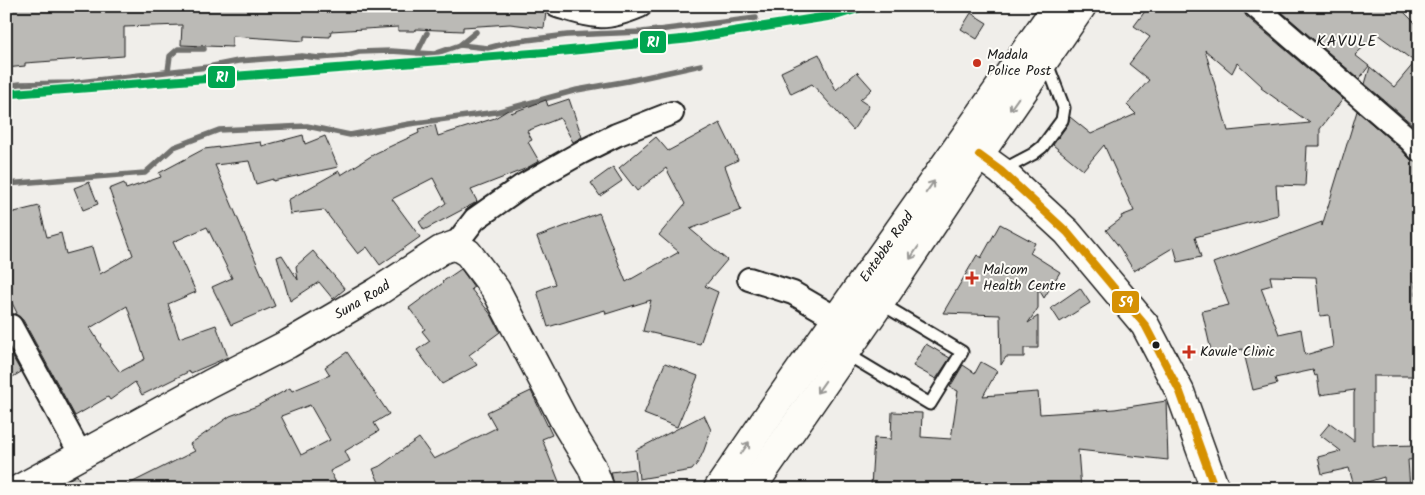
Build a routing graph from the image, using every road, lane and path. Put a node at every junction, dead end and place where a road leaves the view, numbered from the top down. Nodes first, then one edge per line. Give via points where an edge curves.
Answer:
1 (557, 6) edge
2 (640, 6) edge
3 (1057, 6) edge
4 (1082, 6) edge
5 (1255, 6) edge
6 (1045, 59) junction
7 (672, 113) dead end
8 (1419, 150) edge
9 (978, 155) junction
10 (1001, 171) junction
11 (455, 245) junction
12 (749, 279) dead end
13 (880, 303) junction
14 (836, 318) junction
15 (11, 326) dead end
16 (845, 353) junction
17 (81, 455) junction
18 (19, 489) edge
19 (600, 489) edge
20 (718, 489) edge
21 (751, 489) edge
22 (1215, 489) edge

1 - 2 street via 603,17
14 -> 3 main road, Entebbe Road
4 - 6 main road, Entebbe Road
5 - 8 street
6 -> 9 main road, Entebbe Road
6 - 10 lane via 1064,108 1062,120 1042,147
7 - 11 street via 623,132 522,186 475,219
9 - 10 main road
9 -> 13 main road, Entebbe Road
10 - 22 main road via 1066,232 1145,325 1180,392
11 - 17 main road, Suna Road via 441,250 288,344
11 - 19 main road via 468,253 496,290 592,467
12 - 14 street via 792,294
13 - 16 main road, Entebbe Road
13 - 16 lane via 962,352 930,404
20 -> 14 main road, Entebbe Road
15 - 17 street
16 -> 21 main road, Entebbe Road
17 - 18 main road, Suna Road

